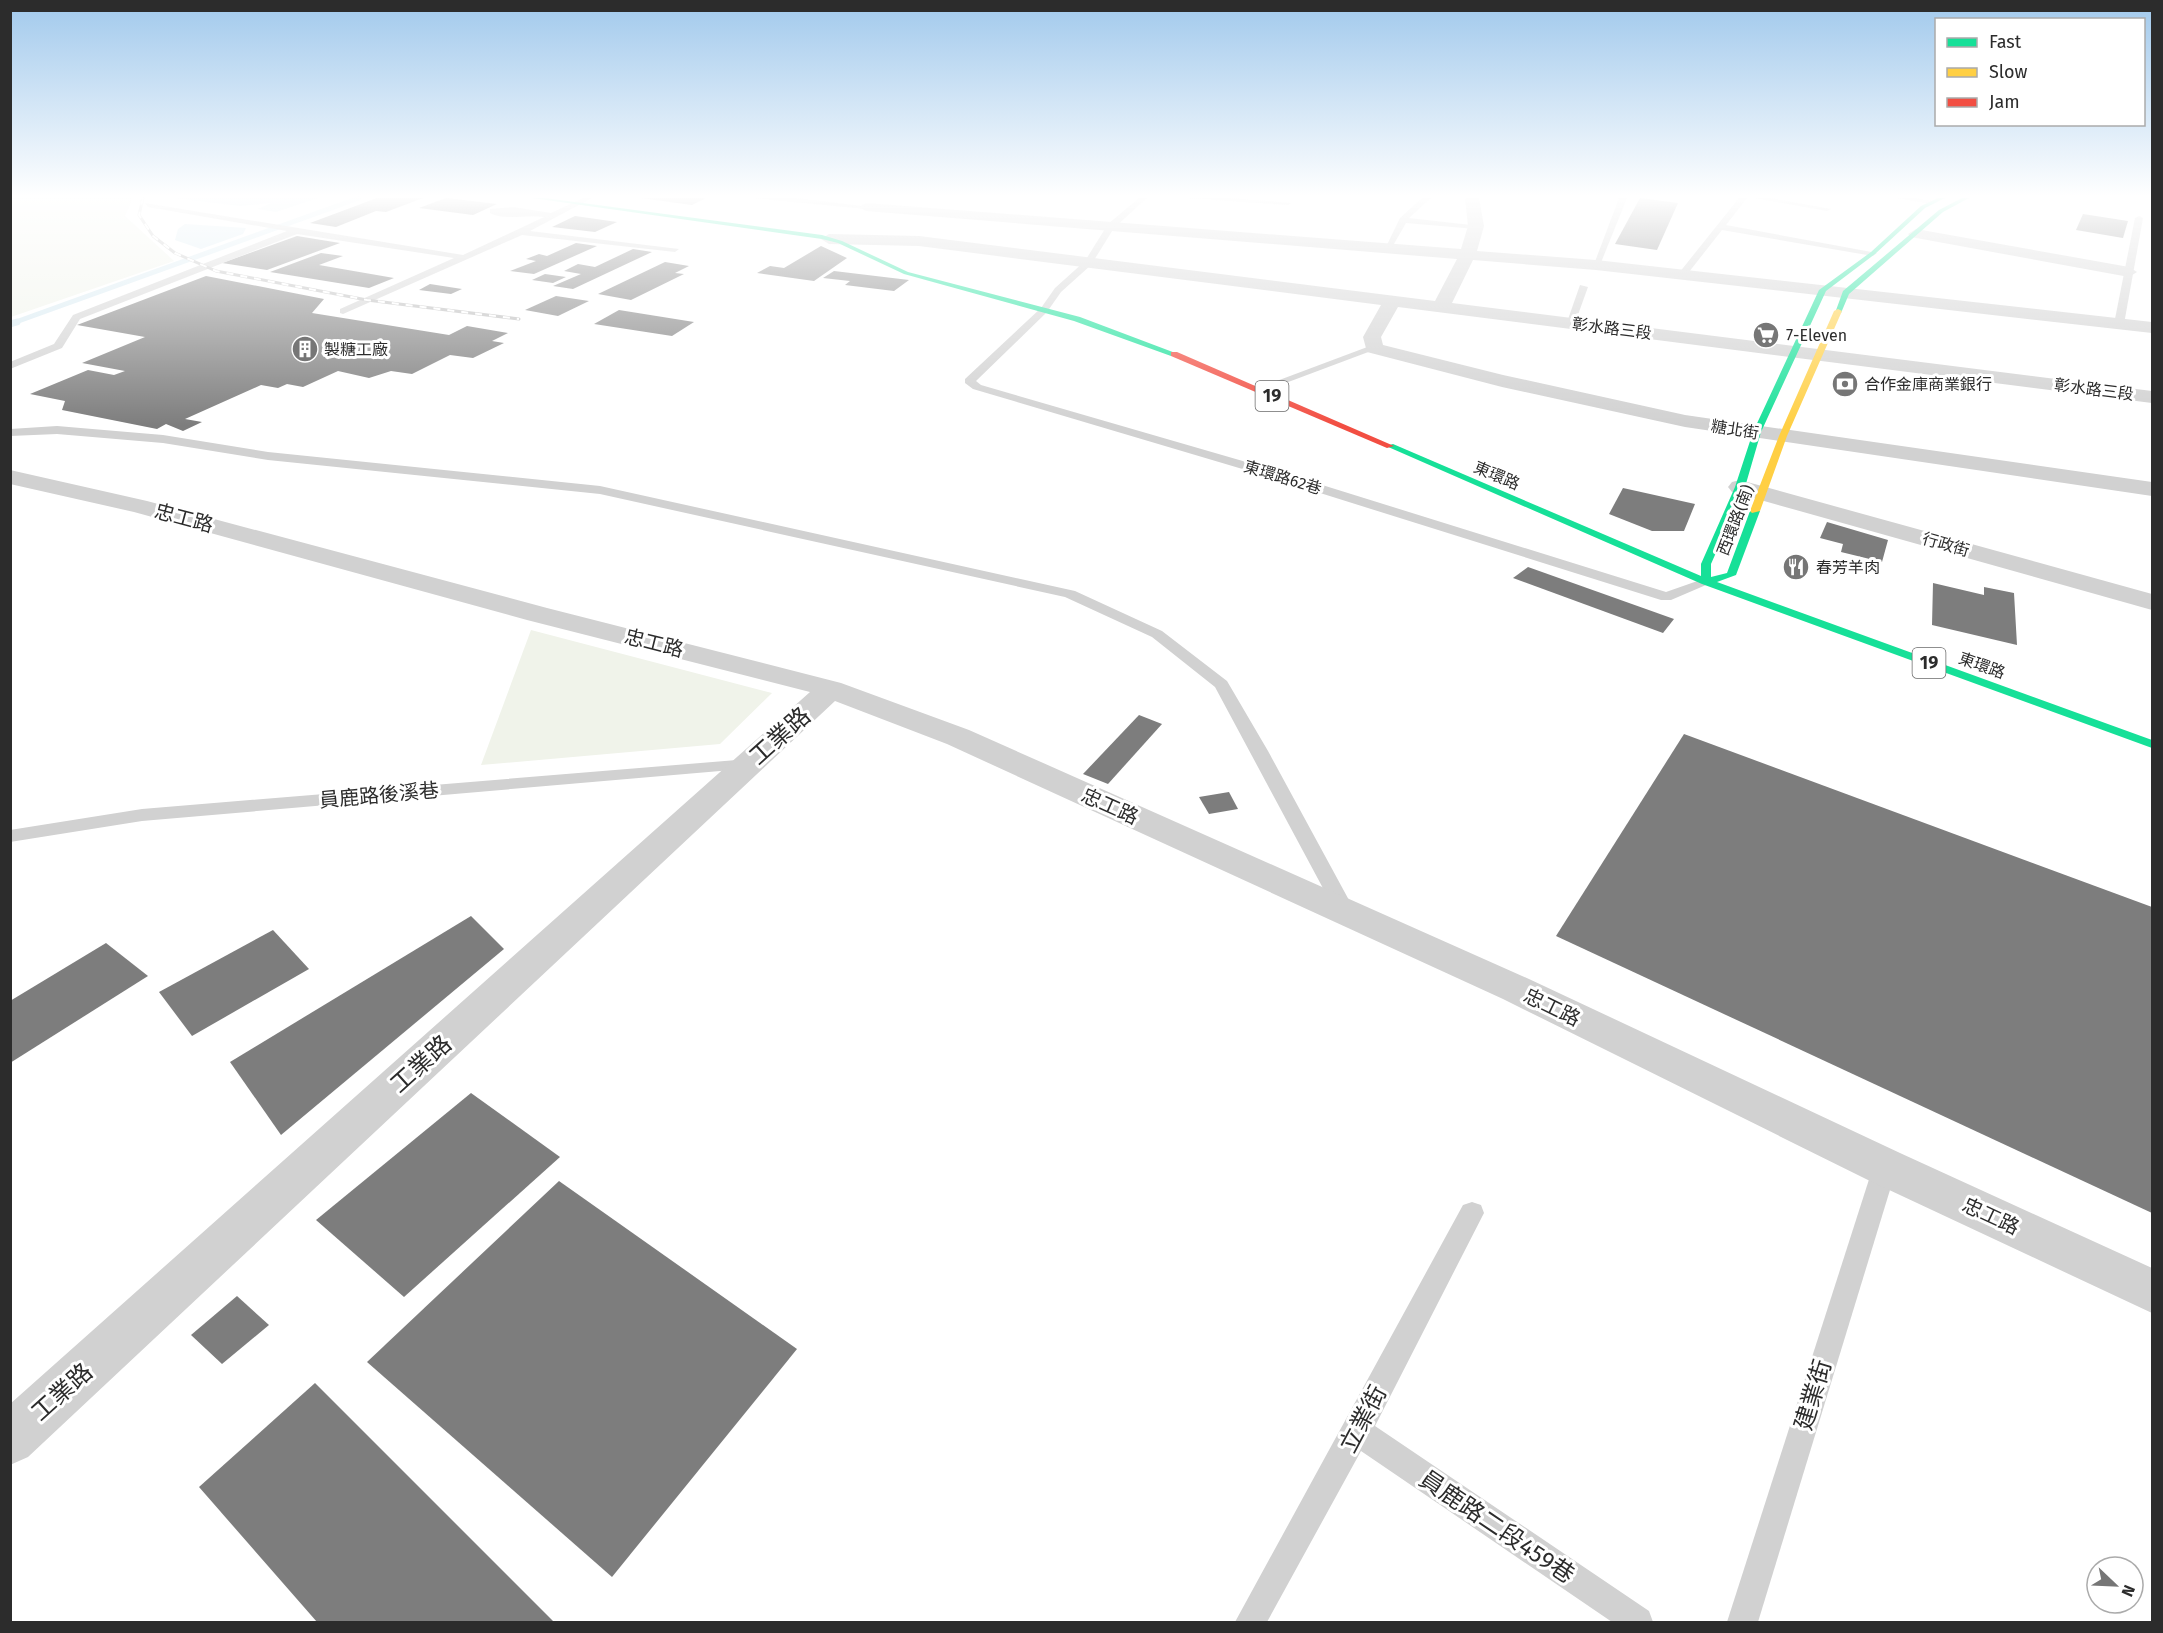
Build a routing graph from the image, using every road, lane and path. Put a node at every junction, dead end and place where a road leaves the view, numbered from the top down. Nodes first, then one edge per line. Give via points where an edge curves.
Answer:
1 (185, 274) edge
2 (424, 274) edge
3 (911, 274) edge
4 (940, 274) edge
5 (1077, 274) edge
6 (1178, 274) edge
7 (1457, 274) edge
8 (1675, 274) edge
9 (1844, 274) edge
10 (1868, 274) edge
11 (2129, 274) edge
12 (1682, 275) joint
13 (1582, 287) dead end
14 (1823, 290) junction
15 (1846, 293) junction
16 (1392, 301) junction
17 (1047, 305) junction
18 (1441, 307) junction
19 (343, 311) dead end
20 (1570, 323) junction
21 (2119, 324) junction
22 (2152, 328) edge
23 (1197, 348) dead end
24 (1374, 348) junction
25 (1793, 350) junction
26 (1821, 353) junction
27 (10, 366) edge
28 (1274, 380) joint
29 (1298, 391) dead end
30 (2152, 397) edge
31 (1757, 432) junction
32 (10, 433) edge
33 (1783, 436) junction
34 (10, 477) edge
35 (1740, 487) junction
36 (2152, 489) edge
37 (1764, 493) junction
38 (1700, 562) junction
39 (1737, 577) junction
40 (1706, 582) junction
41 (2152, 602) edge
42 (831, 689) junction
43 (2152, 744) edge
44 (749, 764) junction
45 (10, 836) edge
46 (1346, 913) junction
47 (1885, 1167) junction
48 (1472, 1213) dead end
49 (2152, 1291) edge
50 (1357, 1431) junction
51 (10, 1439) edge
52 (1250, 1623) edge
53 (1638, 1623) edge
54 (1742, 1623) edge

1 - 27 lane via 76,317 58,346
2 - 19 lane
3 - 17 main road, 東環路 / 19
4 - 17 main road, 東環路 / 19
5 - 17 lane
6 - 16 street, 彰水路三段
7 - 18 street
8 - 12 street
9 - 14 main road
10 - 15 main road
11 - 21 lane
12 - 14 street
13 - 20 lane
14 - 15 street
14 - 25 main road, 西環路(南)
15 - 21 street
15 - 26 main road, 西環路(南)
16 - 18 street, 彰水路三段
16 - 24 street via 1372,337
17 - 23 main road, 東環路 / 19
17 - 40 main road, 東環路 / 19 via 1205,367
17 - 40 lane, 東環路62巷 via 969,381 977,387 1270,472 1666,597
18 - 20 street, 彰水路三段
20 - 25 street, 彰水路三段
21 - 22 street
24 - 28 lane
24 - 31 street, 糖北街 via 1513,384 1685,421
25 - 26 street, 彰水路三段
25 - 31 main road, 西環路(南)
26 - 30 street, 彰水路三段
26 - 33 main road, 西環路(南)
28 - 29 main road, 19
31 - 33 street, 糖北街
31 - 35 main road, 西環路(南)
32 - 46 lane via 57,430 163,439 268,456 600,490 1070,594 1157,634 1221,684
33 - 36 street, 糖北街
33 - 37 main road, 西環路(南)
34 - 42 street, 忠工路 via 140,506
35 - 37 street, 行政街
35 - 38 main road, 西環路(南)
37 - 39 main road, 西環路(南)
37 - 41 street, 行政街
38 - 39 main road
38 - 40 main road, 西環路(南)
39 - 40 main road, 西環路(南)
40 - 43 main road, 東環路 / 19
42 - 44 street, 工業路
42 - 46 street, 忠工路 via 958,737
44 - 45 lane, 員鹿路後溪巷 via 142,815
44 - 51 street, 工業路
46 - 47 street, 忠工路 via 1516,989
47 - 49 street, 忠工路
47 - 54 lane, 建業街
48 - 50 lane, 立業街
50 - 52 lane, 立業街
50 - 53 lane, 員鹿路二段459巷

